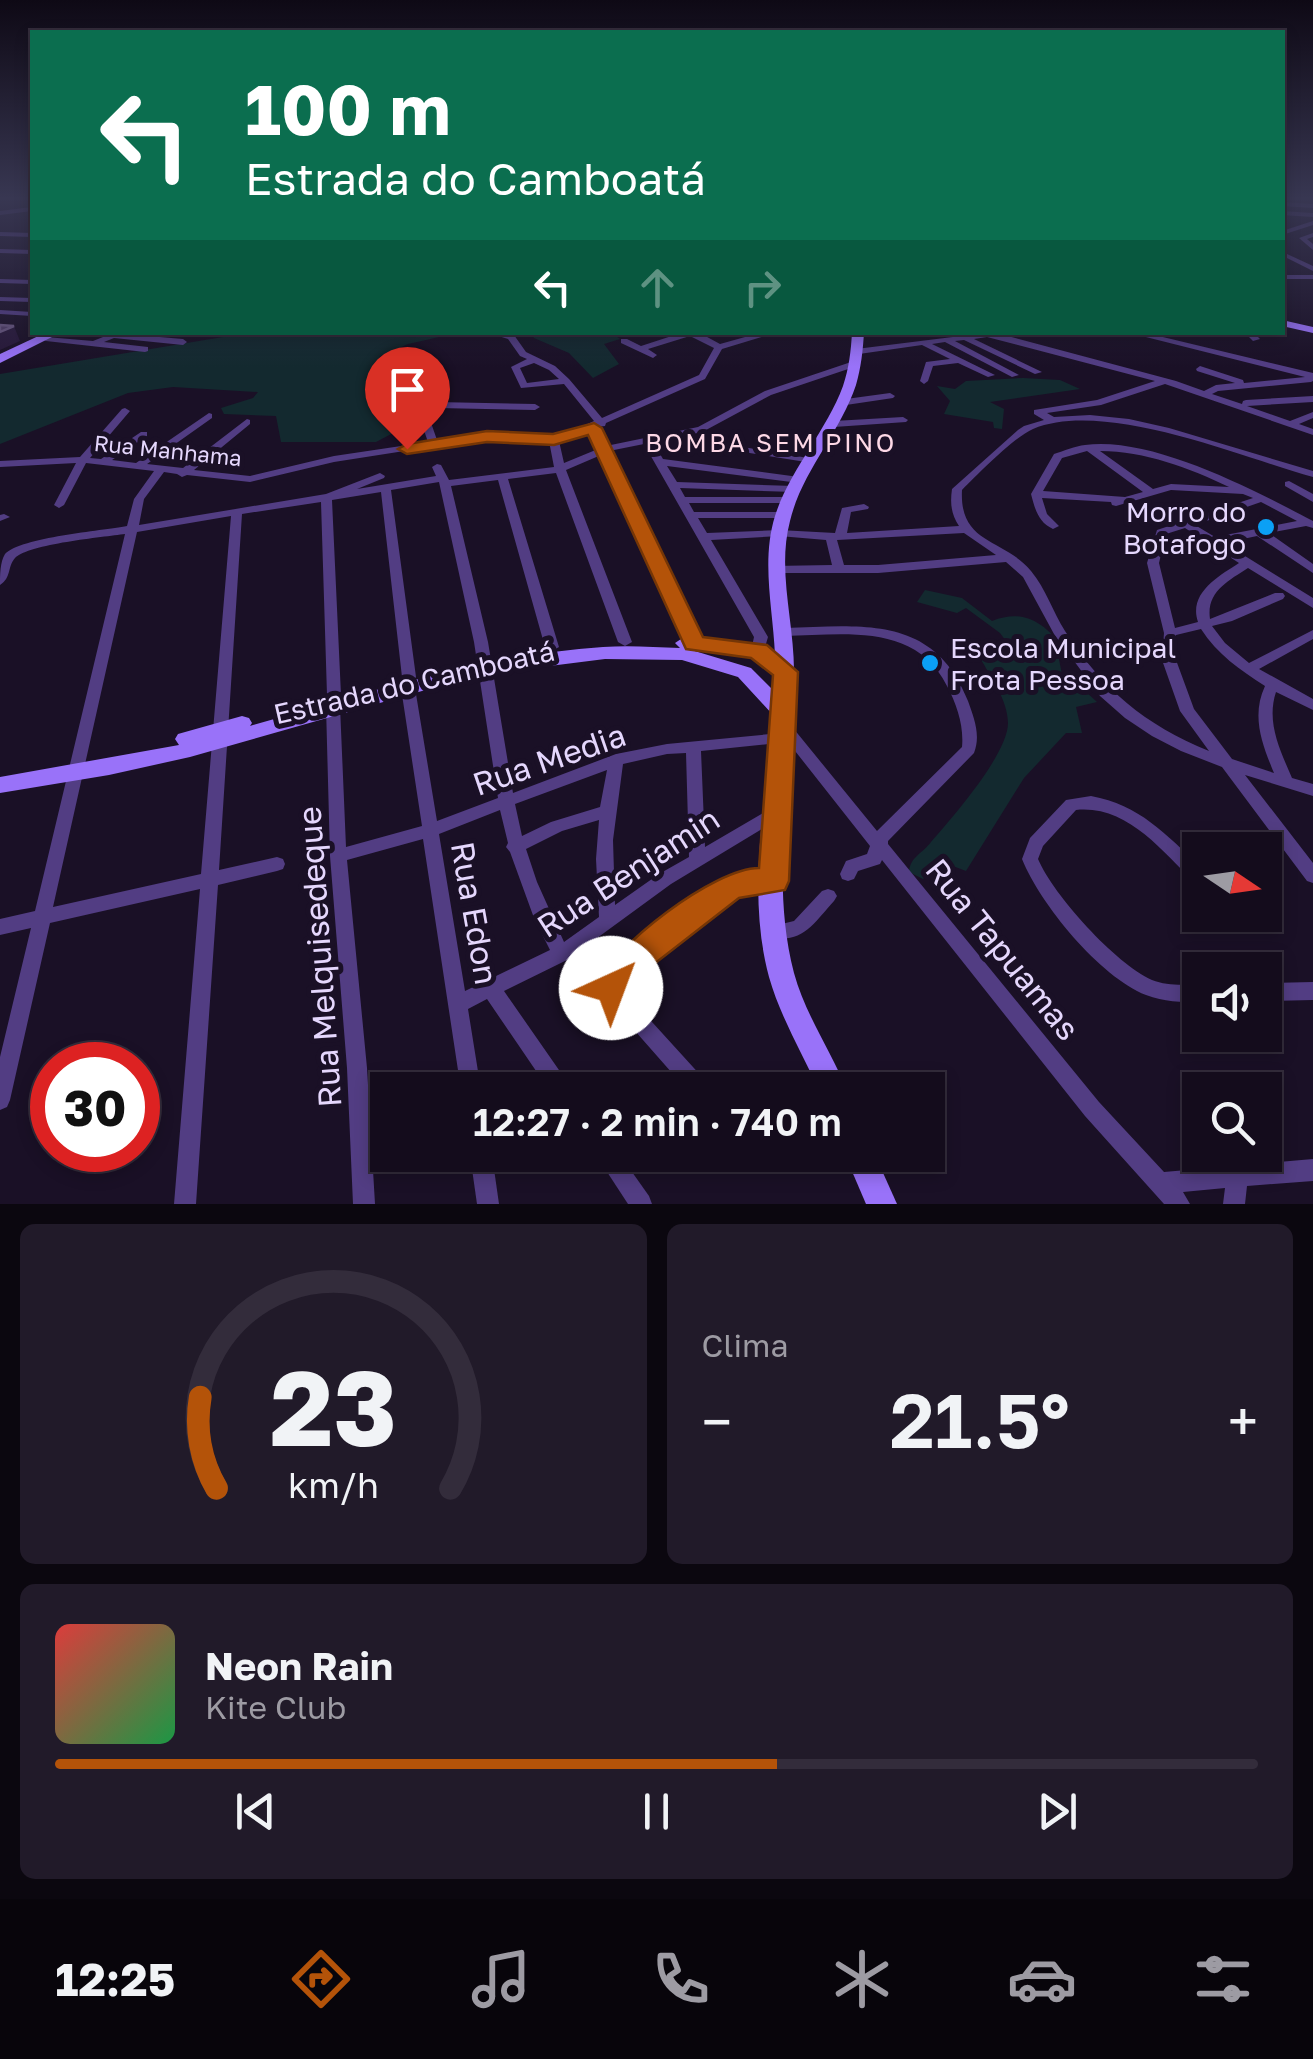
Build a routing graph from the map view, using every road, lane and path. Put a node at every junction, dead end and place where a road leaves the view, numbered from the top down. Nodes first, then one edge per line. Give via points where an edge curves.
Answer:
1 (1285, 255) edge
2 (1313, 269) edge
3 (1286, 277) edge
4 (1313, 277) edge
5 (0, 281) edge
6 (30, 282) edge
7 (1304, 288) dead end
8 (0, 298) edge
9 (30, 300) edge
10 (0, 312) edge
11 (30, 314) edge
12 (1285, 324) edge
13 (1313, 330) edge
14 (51, 335) edge
15 (504, 335) edge
16 (686, 335) edge
17 (696, 335) edge
18 (763, 335) edge
19 (858, 335) edge
20 (981, 335) edge
21 (998, 335) edge
22 (1142, 335) edge
23 (966, 338) junction
24 (947, 340) junction
25 (624, 341) dead end
26 (182, 342) dead end
27 (922, 343) junction
28 (94, 344) junction
29 (719, 347) junction
30 (145, 349) dead end
31 (642, 349) junction
32 (652, 355) dead end
33 (858, 357) junction
34 (0, 358) edge
35 (533, 360) junction
36 (958, 360) junction
37 (1200, 369) dead end
38 (1038, 372) dead end
39 (1015, 374) dead end
40 (1216, 374) junction
41 (991, 375) dead end
42 (1313, 377) edge
43 (566, 381) junction
44 (924, 381) dead end
45 (1168, 382) junction
46 (1248, 385) junction
47 (1206, 394) junction
48 (890, 396) dead end
49 (1313, 399) edge
50 (1288, 400) junction
51 (846, 402) junction
52 (1098, 403) junction
53 (1237, 404) junction
54 (535, 407) dead end
55 (125, 411) dead end
56 (1313, 413) edge
57 (208, 416) dead end
58 (903, 420) dead end
59 (248, 422) dead end
60 (1056, 422) junction
61 (1116, 422) junction
62 (1294, 423) junction
63 (834, 424) junction
64 (598, 426) junction
65 (701, 430) junction
66 (1313, 432) edge
67 (144, 434) dead end
68 (554, 439) junction
69 (648, 440) junction
70 (434, 446) junction
71 (1087, 447) junction
72 (605, 449) junction
73 (508, 457) dead end
74 (82, 460) junction
75 (103, 462) junction
76 (660, 462) junction
77 (808, 462) junction
78 (0, 464) edge
79 (138, 466) junction
80 (560, 469) junction
81 (160, 471) junction
82 (182, 474) junction
83 (1313, 474) edge
84 (380, 476) dead end
85 (507, 476) junction
86 (440, 477) junction
87 (1289, 484) dead end
88 (674, 485) junction
89 (386, 490) junction
90 (1148, 490) junction
91 (1036, 494) junction
92 (1255, 495) junction
93 (791, 496) junction
94 (1313, 499) edge
95 (326, 500) junction
96 (683, 500) junction
97 (59, 505) dead end
98 (864, 507) dead end
99 (237, 515) junction
100 (693, 515) junction
101 (1183, 522) junction
102 (1311, 524) edge
103 (1053, 526) dead end
104 (966, 529) junction
105 (132, 530) junction
106 (779, 532) junction
107 (1259, 532) junction
108 (705, 537) junction
109 (836, 537) junction
110 (1215, 541) junction
111 (1007, 558) junction
112 (1248, 562) junction
113 (777, 569) junction
114 (839, 570) junction
115 (1313, 570) edge
116 (0, 581) edge
117 (1278, 596) dead end
118 (1310, 598) edge
119 (1202, 626) junction
120 (1170, 633) junction
121 (1313, 634) edge
122 (785, 636) junction
123 (626, 642) junction
124 (552, 647) junction
125 (707, 649) junction
126 (760, 652) junction
127 (485, 666) junction
128 (1250, 668) junction
129 (785, 672) junction
130 (409, 683) junction
131 (764, 684) junction
132 (1272, 684) junction
133 (333, 700) junction
134 (1313, 705) edge
135 (784, 726) junction
136 (218, 736) junction
137 (693, 746) junction
138 (616, 760) junction
139 (1225, 765) junction
140 (74, 767) junction
141 (0, 774) edge
142 (1286, 782) junction
143 (0, 785) edge
144 (1313, 790) edge
145 (505, 804) junction
146 (606, 812) junction
147 (776, 813) junction
148 (428, 831) junction
149 (879, 841) junction
150 (514, 847) junction
151 (338, 856) junction
152 (697, 859) junction
153 (1182, 860) edge
154 (277, 864) dead end
155 (854, 868) dead end
156 (1313, 876) edge
157 (206, 881) junction
158 (774, 881) junction
159 (828, 896) dead end
160 (41, 919) junction
161 (608, 920) junction
162 (0, 927) edge
163 (775, 932) junction
164 (560, 954) junction
165 (492, 990) junction
166 (1313, 991) edge
167 (1182, 992) edge
168 (1282, 992) edge
169 (458, 1004) junction
170 (468, 1072) edge
171 (549, 1072) edge
172 (684, 1072) edge
173 (825, 1072) edge
174 (0, 1100) edge
175 (1313, 1170) edge
176 (483, 1172) edge
177 (618, 1172) edge
178 (868, 1172) edge
179 (1238, 1175) junction
180 (1158, 1183) junction
181 (185, 1204) edge
182 (364, 1204) edge
183 (488, 1204) edge
184 (641, 1204) edge
185 (882, 1204) edge
186 (1179, 1204) edge
187 (1234, 1204) edge

1 - 2 street
3 - 4 street
3 - 7 street
5 - 6 street
8 - 9 street
10 - 11 street
12 - 13 main road
14 - 28 street
14 - 34 main road
15 - 35 street
16 - 31 street
17 - 29 street
18 - 29 street
19 - 33 main road
20 - 23 street
21 - 45 street
22 - 42 street
23 - 24 street
23 - 38 street
24 - 27 street
24 - 39 street
25 - 31 street
26 - 28 street via 113,335
27 - 33 street
27 - 36 street
28 - 30 street
29 - 64 street, Rua Manhama via 702,376
31 - 32 street
33 - 51 main road
33 - 65 street via 768,393
35 - 43 street
35 - 43 street via 515,367 526,387
36 - 41 street
36 - 44 street via 929,364
37 - 40 street
40 - 45 street
40 - 46 street
42 - 46 street
43 - 64 street
45 - 47 street
45 - 52 street
46 - 47 street
47 - 53 street
48 - 51 street
49 - 50 street
50 - 53 street
50 - 56 street
51 - 63 main road
52 - 60 street via 1037,412
52 - 61 street
53 - 62 street
54 - 70 street via 436,405 424,416
55 - 74 street
56 - 62 street
57 - 79 street
58 - 63 street
59 - 82 street
60 - 61 street
60 - 104 street via 1023,430 957,488 956,519
61 - 83 street via 1168,430
62 - 66 street
63 - 77 main road
64 - 68 street, Rua Manhama
64 - 72 street
65 - 69 street
65 - 77 street via 709,444
67 - 75 street
68 - 70 street, Rua Manhama via 495,436
68 - 80 street
69 - 72 street
69 - 76 street
70 - 82 street, Rua Manhama via 323,461 259,478
71 - 90 street
71 - 91 street via 1058,456
71 - 92 street via 1180,464
72 - 80 street
72 - 125 street
73 - 85 street
74 - 75 street, Rua Manhama
74 - 78 street, Rua Manhama
74 - 97 street
75 - 79 street, Rua Manhama
76 - 88 street
76 - 93 street
77 - 93 main road
79 - 81 street, Rua Manhama
80 - 85 street
80 - 123 street
81 - 82 street, Rua Manhama
81 - 105 street via 138,499
84 - 95 street
85 - 86 street
85 - 124 street
86 - 89 street
86 - 127 street
87 - 94 street
88 - 93 street
88 - 96 street
89 - 95 street
89 - 130 street, Rua Edon
90 - 91 street via 1118,501
90 - 92 street
91 - 103 street
92 - 101 street
92 - 102 street
93 - 96 street
93 - 100 street
93 - 106 main road
95 - 99 street
95 - 133 street, Rua Melquisedeque
96 - 100 street
98 - 109 street via 846,510
99 - 105 street
99 - 136 street
100 - 108 street
101 - 110 street
101 - 120 street via 1160,532 1154,549
102 - 107 street
104 - 109 street
104 - 111 street
105 - 116 street via 28,546 9,558
105 - 140 street
106 - 108 street
106 - 109 street
106 - 113 main road
107 - 110 street
107 - 115 street
108 - 126 street via 761,638
109 - 114 street
110 - 112 street
111 - 114 street
111 - 139 street via 1027,572 1056,627 1116,708
112 - 118 street
112 - 119 street via 1208,592
113 - 114 street
113 - 122 main road
117 - 119 street
119 - 120 street
119 - 128 street
120 - 139 street via 1170,660 1186,711
121 - 128 street
122 - 126 main road
122 - 129 main road
122 - 149 street via 895,635 930,650 952,678 969,725 969,749
123 - 124 main road, Estrada do Camboatá
123 - 125 main road, Estrada do Camboatá
124 - 127 main road, Estrada do Camboatá
125 - 126 main road, Estrada do Camboatá
125 - 127 main road, Estrada do Camboatá
125 - 131 main road, Estrada do Camboatá
126 - 129 main road
127 - 130 main road, Estrada do Camboatá
127 - 145 street
128 - 132 street
129 - 131 main road
129 - 135 main road
130 - 133 main road, Estrada do Camboatá
130 - 148 street, Rua Edon
131 - 135 main road
132 - 134 street
132 - 142 street via 1263,714
133 - 136 main road, Estrada do Camboatá
133 - 151 street, Rua Melquisedeque
135 - 137 street, Rua Media
135 - 147 main road
135 - 149 street, Rua Tapuamas
136 - 140 main road, Estrada do Camboatá
136 - 157 street
137 - 138 street, Rua Media
137 - 152 street
138 - 145 street, Rua Media
138 - 146 street
139 - 142 street
139 - 156 street
140 - 141 main road, Estrada do Camboatá
140 - 143 main road, Estrada do Camboatá
140 - 160 street
142 - 144 street
145 - 148 street, Rua Media
145 - 150 street
146 - 150 street
146 - 161 street
147 - 152 street, Rua Benjamin
147 - 158 main road
148 - 151 street, Rua Media
148 - 169 street, Rua Edon
149 - 155 street via 874,859
149 - 180 street, Rua Tapuamas
150 - 164 street
151 - 182 street, Rua Melquisedeque
152 - 161 street, Rua Benjamin
153 - 167 street via 1116,806 1098,802 1072,804 1030,859 1041,886 1125,972 1162,991
154 - 157 street
157 - 160 street
157 - 181 street
158 - 163 main road
158 - 172 street via 728,888 612,981 613,992
159 - 163 street via 799,928
160 - 162 street
160 - 174 street
161 - 164 street, Rua Benjamin
163 - 173 main road via 787,989
164 - 165 street, Rua Benjamin
165 - 169 street, Rua Benjamin
165 - 171 street
166 - 168 street
169 - 170 street, Rua Edon
175 - 179 street
176 - 183 street
177 - 184 street
178 - 185 main road
179 - 180 street
179 - 187 street
180 - 186 street, Rua Tapuamas

